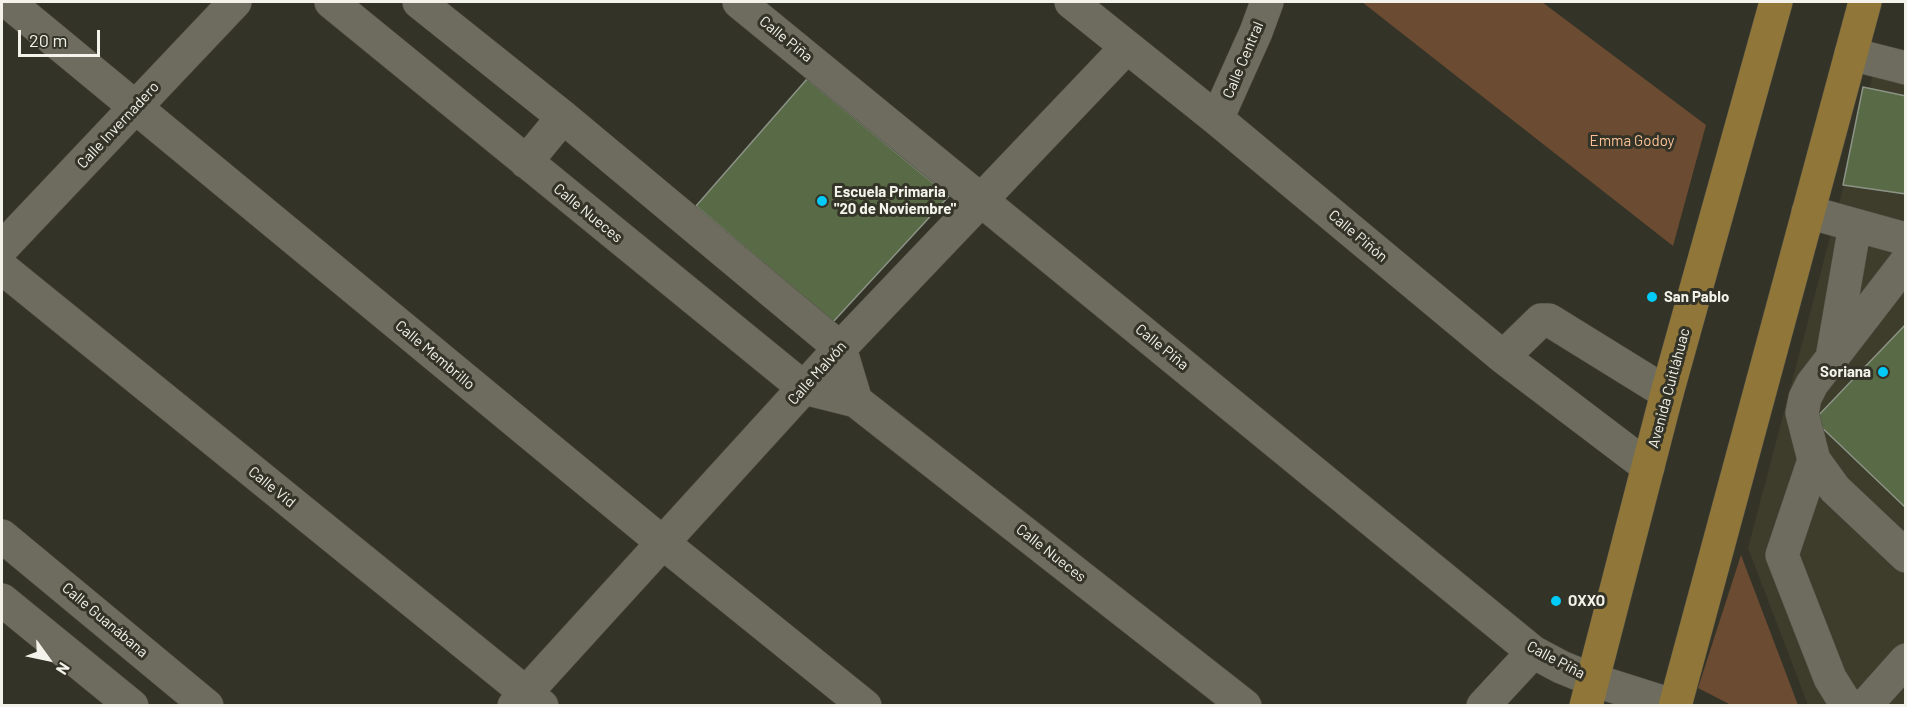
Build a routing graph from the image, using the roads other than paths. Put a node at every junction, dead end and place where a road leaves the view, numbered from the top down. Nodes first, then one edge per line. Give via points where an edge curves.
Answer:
1 (8, 2) edge
2 (235, 2) edge
3 (331, 2) edge
4 (419, 2) edge
5 (739, 2) edge
6 (1071, 2) edge
7 (1267, 2) edge
8 (1776, 2) edge
9 (1865, 2) edge
10 (1127, 47) junction
11 (1851, 54) junction
12 (1905, 68) edge
13 (135, 107) junction
14 (563, 117) junction
15 (1217, 119) junction
16 (526, 162) junction
17 (981, 199) junction
18 (1808, 212) junction
19 (1855, 225) junction
20 (1905, 239) edge
21 (2, 248) edge
22 (1905, 262) edge
23 (2, 268) edge
24 (840, 348) junction
25 (1503, 357) junction
26 (1832, 357) junction
27 (804, 388) junction
28 (1667, 393) junction
29 (856, 402) junction
30 (1814, 459) junction
31 (1648, 467) junction
32 (2, 536) edge
33 (663, 543) junction
34 (1905, 556) edge
35 (2, 600) edge
36 (94, 611) junction
37 (63, 650) junction
38 (1533, 652) junction
39 (1905, 660) edge
40 (1589, 693) edge
41 (528, 701) edge
42 (132, 705) edge
43 (207, 705) edge
44 (865, 705) edge
45 (1245, 705) edge
46 (1484, 705) edge
47 (1676, 705) edge
48 (1850, 705) edge
49 (1865, 705) edge

1 - 13 street, Calle Membrillo
2 - 13 street, Calle Invernadero
3 - 16 street, Calle Nueces
4 - 14 street
5 - 17 street, Calle Piña
6 - 10 street, Calle Piñón
7 - 15 street, Calle Central
8 - 28 main road, Avenida Cuitláhuac
9 - 11 main road
10 - 15 street, Calle Piñón
10 - 17 street, Calle Malvón
11 - 12 street
11 - 18 main road
13 - 21 street, Calle Invernadero
13 - 33 street, Calle Membrillo
14 - 16 street
14 - 24 street
15 - 25 street, Calle Piñón
16 - 27 street, Calle Nueces
17 - 24 street, Calle Malvón
17 - 38 street, Calle Piña
18 - 19 street
18 - 47 main road
19 - 20 street
19 - 26 street
22 - 26 street
23 - 41 street, Calle Vid
24 - 27 street, Calle Malvón
24 - 29 street
25 - 28 street via 1541,320 1549,320
25 - 31 street, Calle Piñón
26 - 30 street via 1812,384 1803,405
27 - 29 street, Calle Nueces
27 - 33 street, Calle Malvón
28 - 31 main road, Avenida Cuitláhuac
29 - 45 street, Calle Nueces
30 - 34 street via 1835,489
30 - 48 street via 1782,555 1830,678
31 - 40 main road, Avenida Cuitláhuac
32 - 36 street, Calle Guanábana
33 - 41 street, Calle Malvón
33 - 44 street, Calle Membrillo
35 - 37 street
36 - 37 street
36 - 43 street, Calle Guanábana
37 - 42 street
38 - 40 street, Calle Piña via 1561,667
38 - 46 street
39 - 49 street
40 - 47 street, Calle Piña

